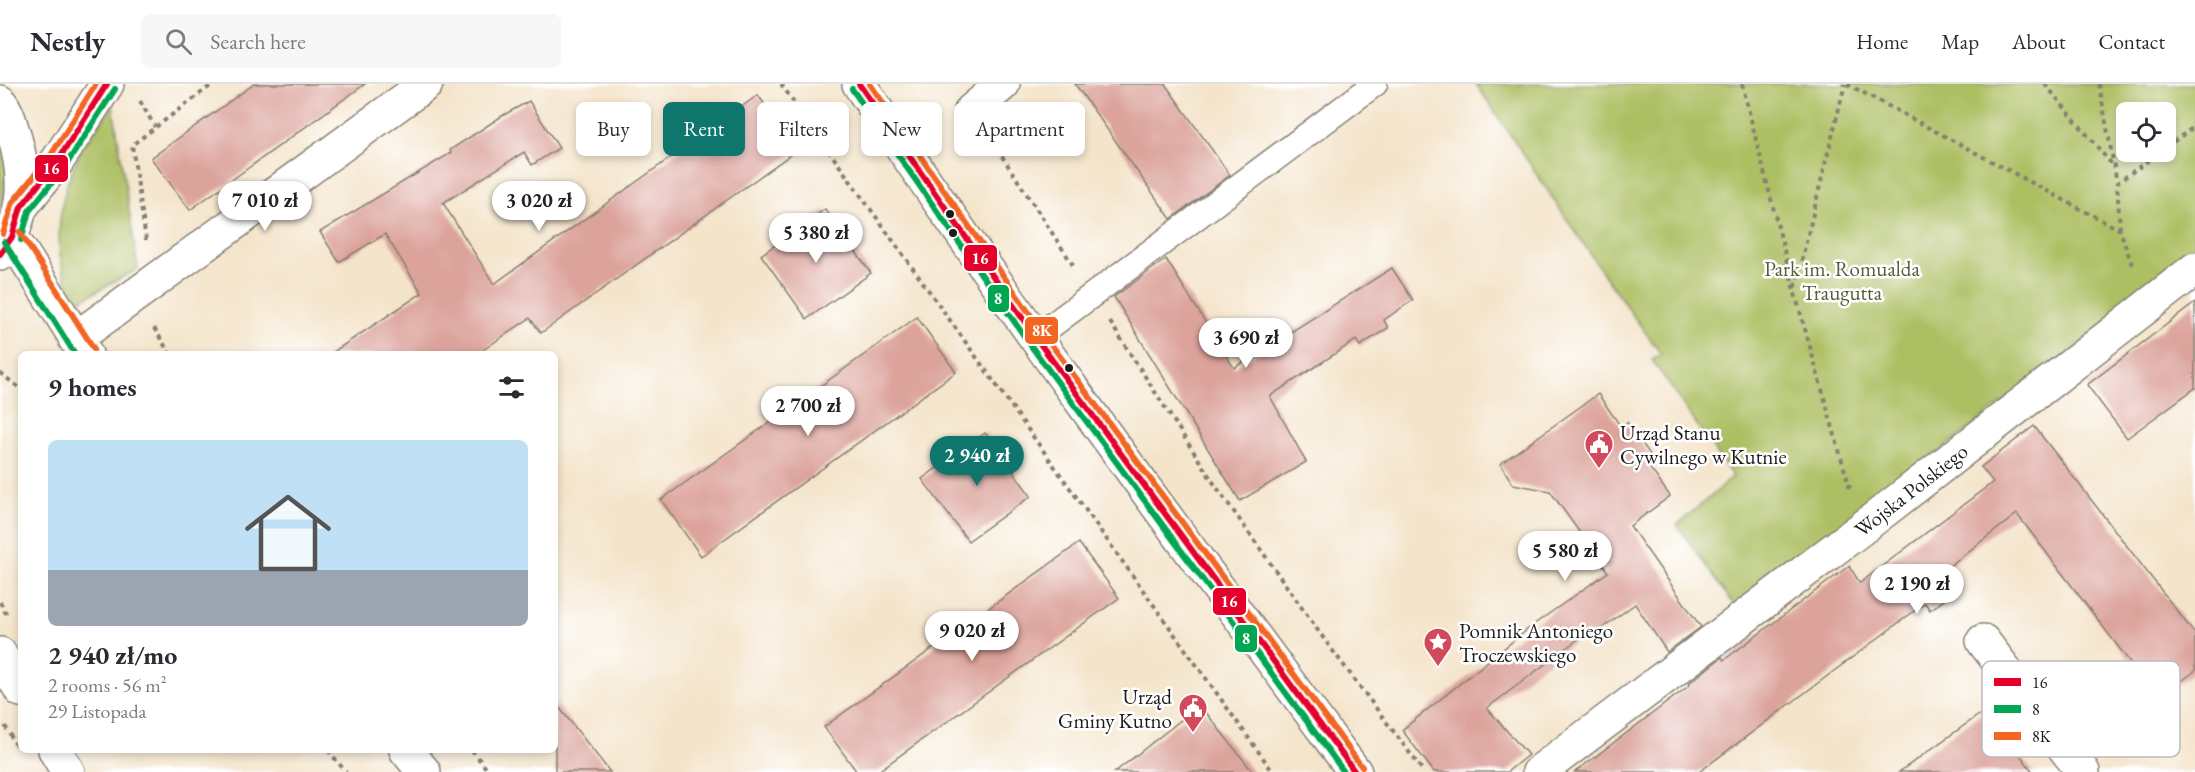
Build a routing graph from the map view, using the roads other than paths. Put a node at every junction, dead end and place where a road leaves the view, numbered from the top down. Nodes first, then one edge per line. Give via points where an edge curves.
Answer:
1 (108, 84) edge
2 (426, 84) edge
3 (859, 84) edge
4 (1003, 84) edge
5 (1376, 84) edge
6 (0, 102) edge
7 (982, 102) edge
8 (11, 233) edge
9 (2195, 269) edge
10 (1035, 338) junction
11 (80, 347) edge
12 (1983, 641) dead end
13 (0, 654) edge
14 (1998, 661) edge
15 (18, 685) edge
16 (57, 753) edge
17 (408, 753) edge
18 (2072, 757) edge
19 (68, 772) edge
20 (424, 772) edge
21 (1354, 772) edge
22 (1539, 772) edge
23 (2083, 772) edge

1 - 8 street
2 - 11 street via 152,284
3 - 10 street
4 - 7 street
5 - 10 lane
6 - 8 street via 22,162
8 - 11 street
9 - 22 street, Wojska Polskiego via 1861,529
10 - 21 street
12 - 14 street
13 - 15 street
16 - 19 street
17 - 20 street
18 - 23 street

